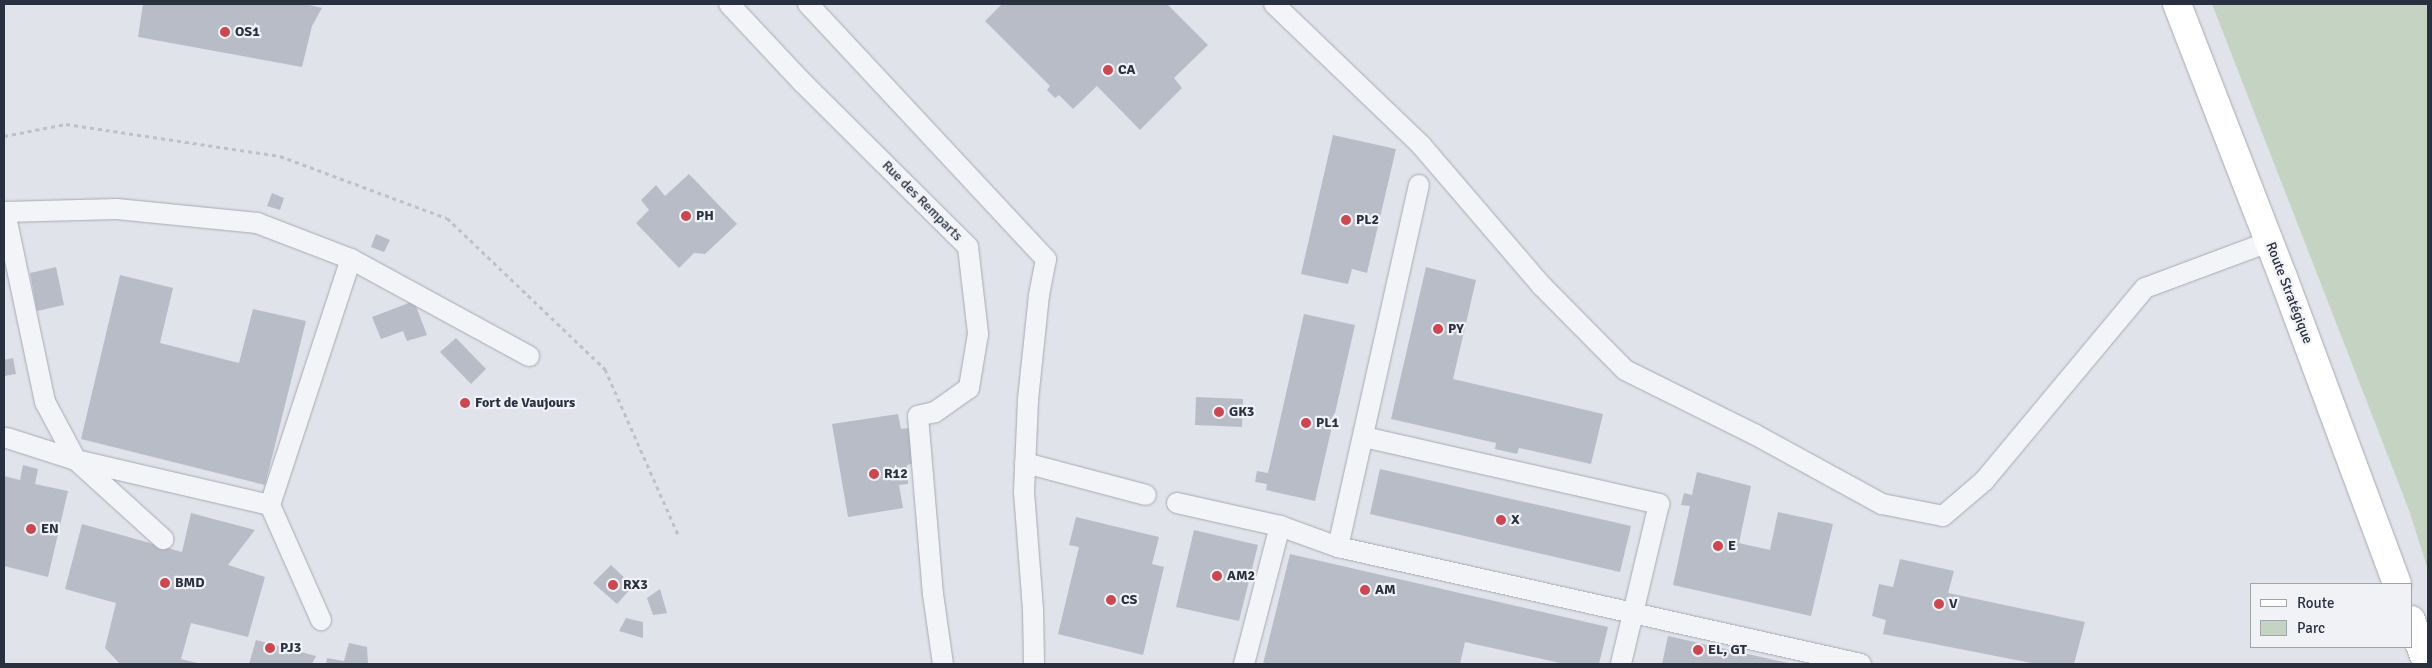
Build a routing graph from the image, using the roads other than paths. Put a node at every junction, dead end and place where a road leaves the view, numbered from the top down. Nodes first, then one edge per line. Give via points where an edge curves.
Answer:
1 (729, 4) edge
2 (808, 4) edge
3 (1274, 4) edge
4 (2176, 4) edge
5 (1419, 185) dead end
6 (4, 212) edge
7 (2269, 242) junction
8 (350, 259) junction
9 (528, 356) dead end
10 (1364, 437) junction
11 (7, 438) dead end
12 (76, 460) junction
13 (1025, 463) junction
14 (1146, 495) dead end
15 (1177, 502) dead end
16 (270, 505) junction
17 (1280, 526) junction
18 (163, 539) dead end
19 (1338, 547) junction
20 (2397, 583) edge
21 (1635, 611) junction
22 (321, 620) dead end
23 (2412, 623) edge
24 (943, 664) edge
25 (1034, 664) edge
26 (1244, 664) edge
27 (1621, 664) edge
28 (1861, 664) edge
29 (2427, 664) edge

1 - 24 lane, Rue des Remparts via 802,82 968,247 978,334 969,388 935,412 918,416 933,594
2 - 13 lane via 1046,259 1035,333
3 - 7 lane via 1421,145 1542,286 1625,370 1754,434 1882,504 1943,516 1984,481 2145,288
4 - 7 street, Route Stratégique
5 - 10 lane
6 - 8 lane via 117,209 257,224
6 - 12 lane via 45,402
7 - 20 street, Route Stratégique
8 - 9 lane
8 - 16 lane
10 - 19 lane
10 - 21 lane via 1659,504
11 - 12 lane
12 - 16 lane
12 - 18 lane
13 - 14 lane
13 - 25 lane
15 - 17 lane
16 - 22 lane
17 - 19 lane
17 - 26 lane
19 - 21 lane
21 - 27 lane
21 - 28 lane
23 - 29 street

